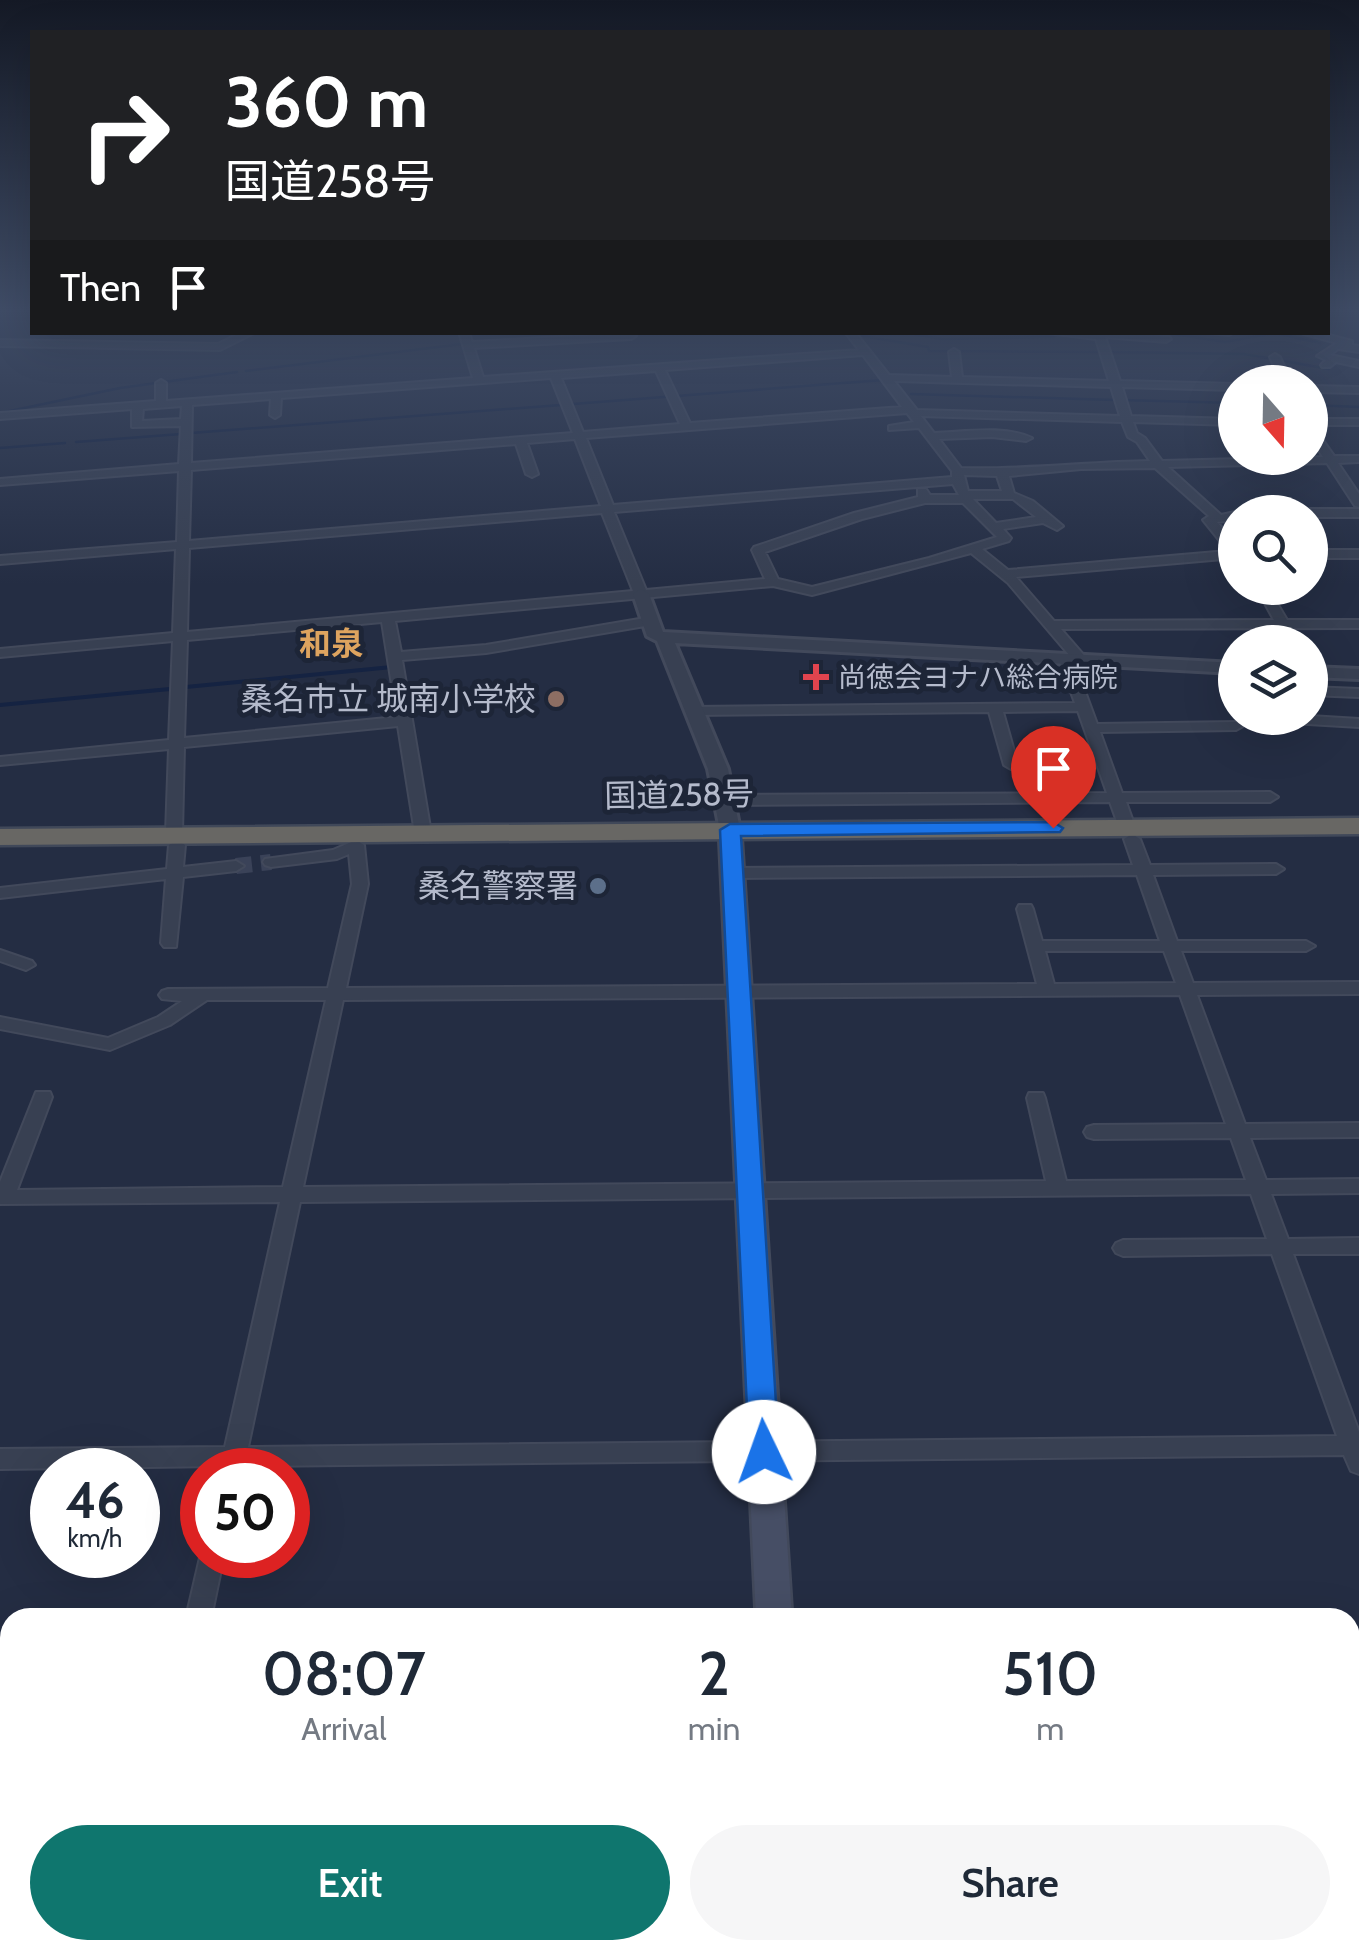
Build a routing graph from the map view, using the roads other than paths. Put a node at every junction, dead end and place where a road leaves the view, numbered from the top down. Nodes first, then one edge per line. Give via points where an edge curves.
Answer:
1 (193, 401) edge
2 (276, 401) edge
3 (301, 401) edge
4 (566, 401) edge
5 (674, 401) edge
6 (905, 401) edge
7 (1119, 401) edge
8 (187, 402) junction
9 (161, 404) joint
10 (138, 406) junction
11 (302, 409) dead end
12 (275, 415) dead end
13 (0, 416) edge
14 (917, 416) junction
15 (794, 419) junction
16 (1126, 421) junction
17 (187, 422) junction
18 (1218, 422) edge
19 (1359, 422) edge
20 (1328, 424) edge
21 (687, 428) junction
22 (893, 428) dead end
23 (804, 434) dead end
24 (580, 436) junction
25 (932, 436) junction
26 (1026, 438) dead end
27 (521, 441) junction
28 (1064, 450) dead end
29 (1328, 455) edge
30 (1330, 458) junction
31 (1359, 458) edge
32 (1159, 464) junction
33 (1081, 466) junction
34 (186, 467) junction
35 (1002, 473) junction
36 (532, 474) dead end
37 (957, 476) junction
38 (0, 482) edge
39 (918, 482) junction
40 (1009, 494) junction
41 (966, 497) junction
42 (926, 500) junction
43 (1359, 503) edge
44 (607, 508) junction
45 (1328, 513) edge
46 (1359, 514) edge
47 (1218, 518) joint
48 (1044, 520) junction
49 (1058, 526) dead end
50 (995, 528) junction
51 (1218, 531) edge
52 (183, 544) junction
53 (972, 547) junction
54 (1218, 554) edge
55 (1328, 554) edge
56 (1359, 554) edge
57 (0, 560) edge
58 (1006, 574) junction
59 (774, 582) junction
60 (641, 594) junction
61 (1271, 605) edge
62 (388, 617) junction
63 (651, 621) junction
64 (1359, 624) edge
65 (1051, 625) junction
66 (1218, 625) edge
67 (1283, 625) joint
68 (180, 636) junction
69 (664, 637) junction
70 (0, 653) edge
71 (394, 657) junction
72 (1074, 659) junction
73 (1218, 667) edge
74 (1328, 673) edge
75 (1359, 674) edge
76 (1328, 692) edge
77 (1359, 693) edge
78 (1084, 707) junction
79 (994, 708) junction
80 (693, 711) junction
81 (405, 721) junction
82 (1328, 721) edge
83 (1359, 722) edge
84 (1218, 726) edge
85 (1092, 728) junction
86 (176, 744) junction
87 (0, 762) edge
88 (1011, 765) dead end
89 (1270, 797) dead end
90 (1117, 798) junction
91 (1359, 826) edge
92 (422, 833) junction
93 (1130, 833) junction
94 (730, 837) junction
95 (4, 838) edge
96 (1359, 838) edge
97 (356, 845) junction
98 (175, 850) junction
99 (271, 862) tunnel mouth
100 (236, 866) tunnel mouth
101 (1276, 869) dead end
102 (1142, 870) junction
103 (0, 893) edge
104 (1026, 909) dead end
105 (170, 943) dead end
106 (1170, 944) junction
107 (1036, 946) junction
108 (1306, 946) dead end
109 (1359, 988) edge
110 (1186, 989) junction
111 (1048, 990) junction
112 (739, 991) junction
113 (332, 994) junction
114 (202, 995) junction
115 (168, 996) dead end
116 (0, 1022) edge
117 (43, 1098) dead end
118 (1036, 1098) dead end
119 (1359, 1130) edge
120 (1239, 1131) junction
121 (1094, 1132) dead end
122 (1359, 1186) edge
123 (1259, 1187) junction
124 (1058, 1189) junction
125 (750, 1190) junction
126 (290, 1195) junction
127 (2, 1197) edge
128 (1280, 1246) junction
129 (1359, 1246) edge
130 (1124, 1248) dead end
131 (235, 1448) edge
132 (1357, 1451) edge
133 (764, 1452) junction
134 (0, 1459) edge
135 (310, 1461) edge
136 (180, 1462) edge
137 (207, 1578) edge
138 (200, 1608) edge
139 (773, 1608) edge

1 - 8 street
2 - 12 street
3 - 11 street
4 - 24 street
5 - 21 street
6 - 14 street
7 - 16 street
8 - 9 street
8 - 17 street
9 - 10 street
10 - 13 street
10 - 17 street via 136,425
14 - 15 street
14 - 16 street
14 - 22 street
14 - 25 street
15 - 21 street
15 - 23 street
16 - 18 street
16 - 32 street
17 - 34 street
19 - 20 street
21 - 24 street
24 - 27 street
24 - 44 street
25 - 26 street
25 - 37 street
27 - 34 street
27 - 36 street
28 - 33 street
29 - 30 street
30 - 31 street
30 - 32 street
30 - 43 street
32 - 33 street
32 - 47 street
33 - 35 street
34 - 38 street
34 - 52 street
35 - 37 street
35 - 40 street
37 - 39 street
37 - 41 street
39 - 42 street
39 - 44 street
40 - 41 street
40 - 48 street via 1031,502
41 - 42 street
41 - 50 street
42 - 59 street via 758,550
44 - 52 street
44 - 60 street
45 - 46 street
47 - 51 street via 1209,520
48 - 49 street
48 - 50 street
50 - 53 street via 1004,538
52 - 57 street
52 - 68 street
53 - 58 street
53 - 59 street via 812,591
54 - 58 street
55 - 56 street
58 - 65 street
59 - 60 street
60 - 62 street
60 - 63 street
61 - 67 street
62 - 68 street
62 - 71 street
63 - 69 street via 656,636
63 - 71 street
64 - 67 street
65 - 66 street
65 - 72 street
68 - 70 street
68 - 86 street
69 - 72 street
69 - 80 street
71 - 81 street
72 - 73 street
72 - 78 street
74 - 75 street
76 - 77 street
78 - 79 street
78 - 85 street
79 - 80 street
79 - 88 street
80 - 94 street via 718,769
81 - 86 street
81 - 92 street
82 - 83 street
84 - 85 street
85 - 90 street
86 - 87 street
86 - 98 street
89 - 90 street
90 - 93 street
90 - 94 street
91 - 93 highway, 国道258号
92 - 94 highway, 国道258号
92 - 98 highway, 国道258号
93 - 94 highway, 国道258号
93 - 96 highway, 国道258号
93 - 102 street
94 - 97 highway, 国道258号
94 - 102 street
94 - 112 main road
95 - 98 highway, 国道258号
97 - 98 highway, 国道258号
97 - 99 street via 337,854
97 - 113 street via 360,884
98 - 100 street
98 - 103 street
98 - 105 street
101 - 102 street
102 - 106 street
104 - 107 street
106 - 107 street
106 - 108 street
106 - 110 street
107 - 111 street
109 - 110 street
110 - 111 street
110 - 120 street
111 - 112 street
112 - 113 street
112 - 125 main road
113 - 114 street
113 - 126 street
114 - 115 street
114 - 116 street via 164,1021 110,1044
117 - 127 street
118 - 124 street
119 - 120 street
120 - 121 street
120 - 123 street
122 - 123 street
123 - 124 street
123 - 128 street
124 - 125 street
125 - 126 street
125 - 133 main road
126 - 127 street
126 - 131 street
128 - 129 street
128 - 130 street
128 - 132 street
132 - 133 street
133 - 135 street
133 - 139 main road
134 - 136 street
137 - 138 street

